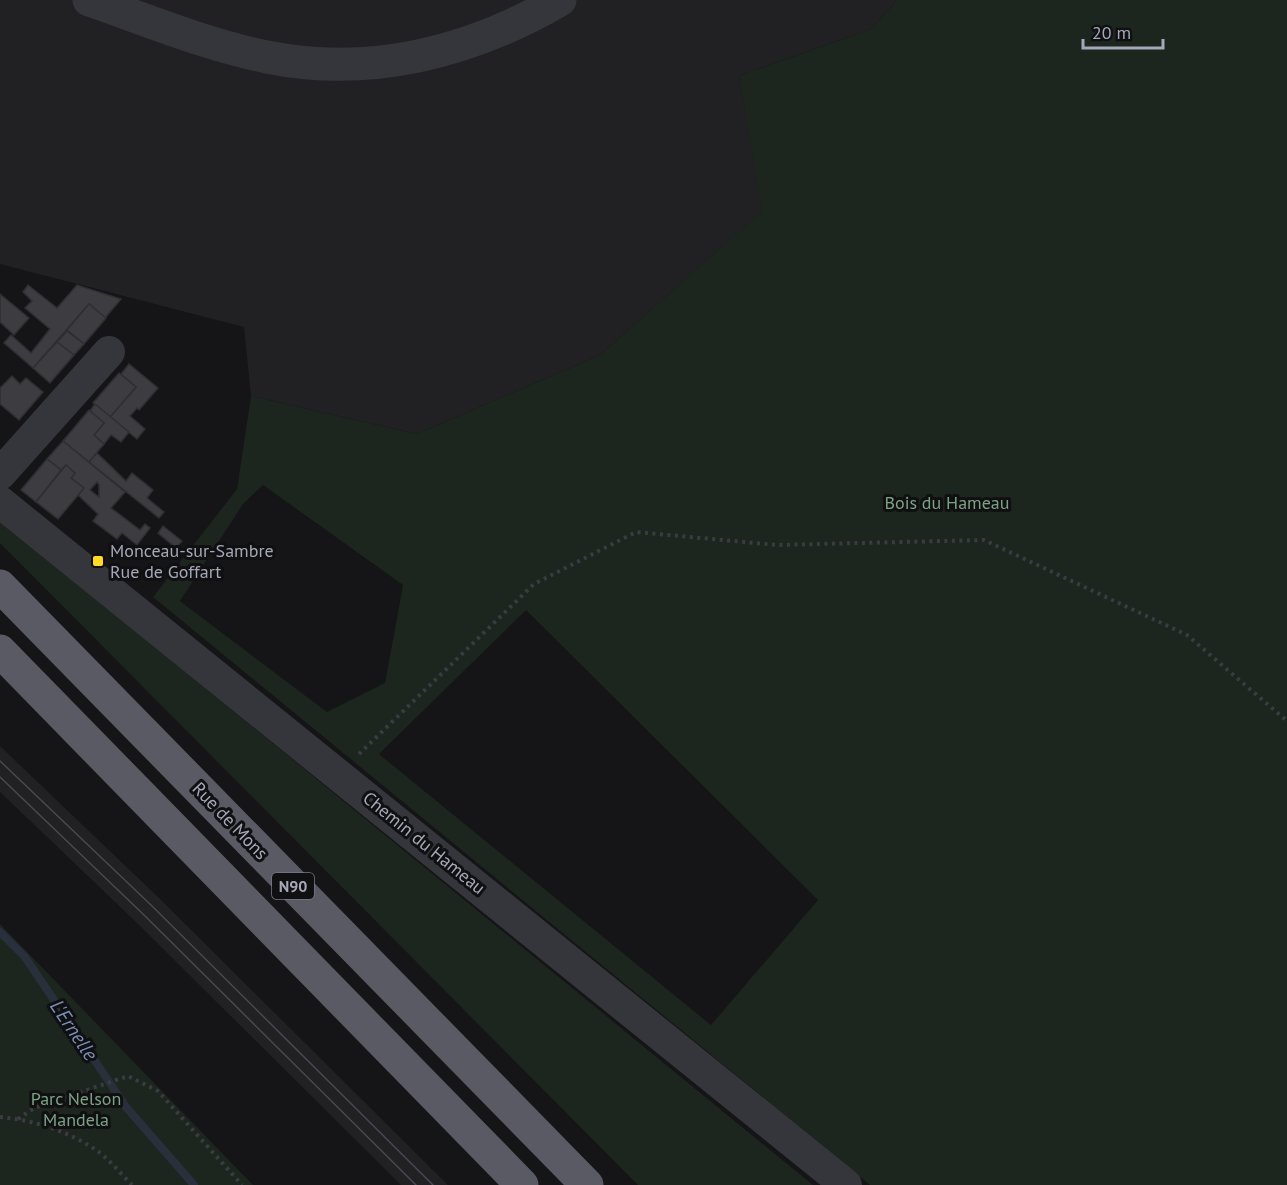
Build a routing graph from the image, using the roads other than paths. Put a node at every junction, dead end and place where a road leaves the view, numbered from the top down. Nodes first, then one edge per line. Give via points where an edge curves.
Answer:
1 (89, 0) edge
2 (560, 0) edge
3 (109, 352) dead end
4 (0, 474) edge
5 (0, 502) edge
6 (0, 586) edge
7 (0, 651) edge
8 (522, 1185) edge
9 (587, 1185) edge
10 (846, 1185) edge

1 - 2 street via 267,57 351,65 439,53 521,23
3 - 4 street
5 - 10 street, Chemin du Hameau
6 - 9 highway, Rue de Mons / N90
7 - 8 highway, N90

